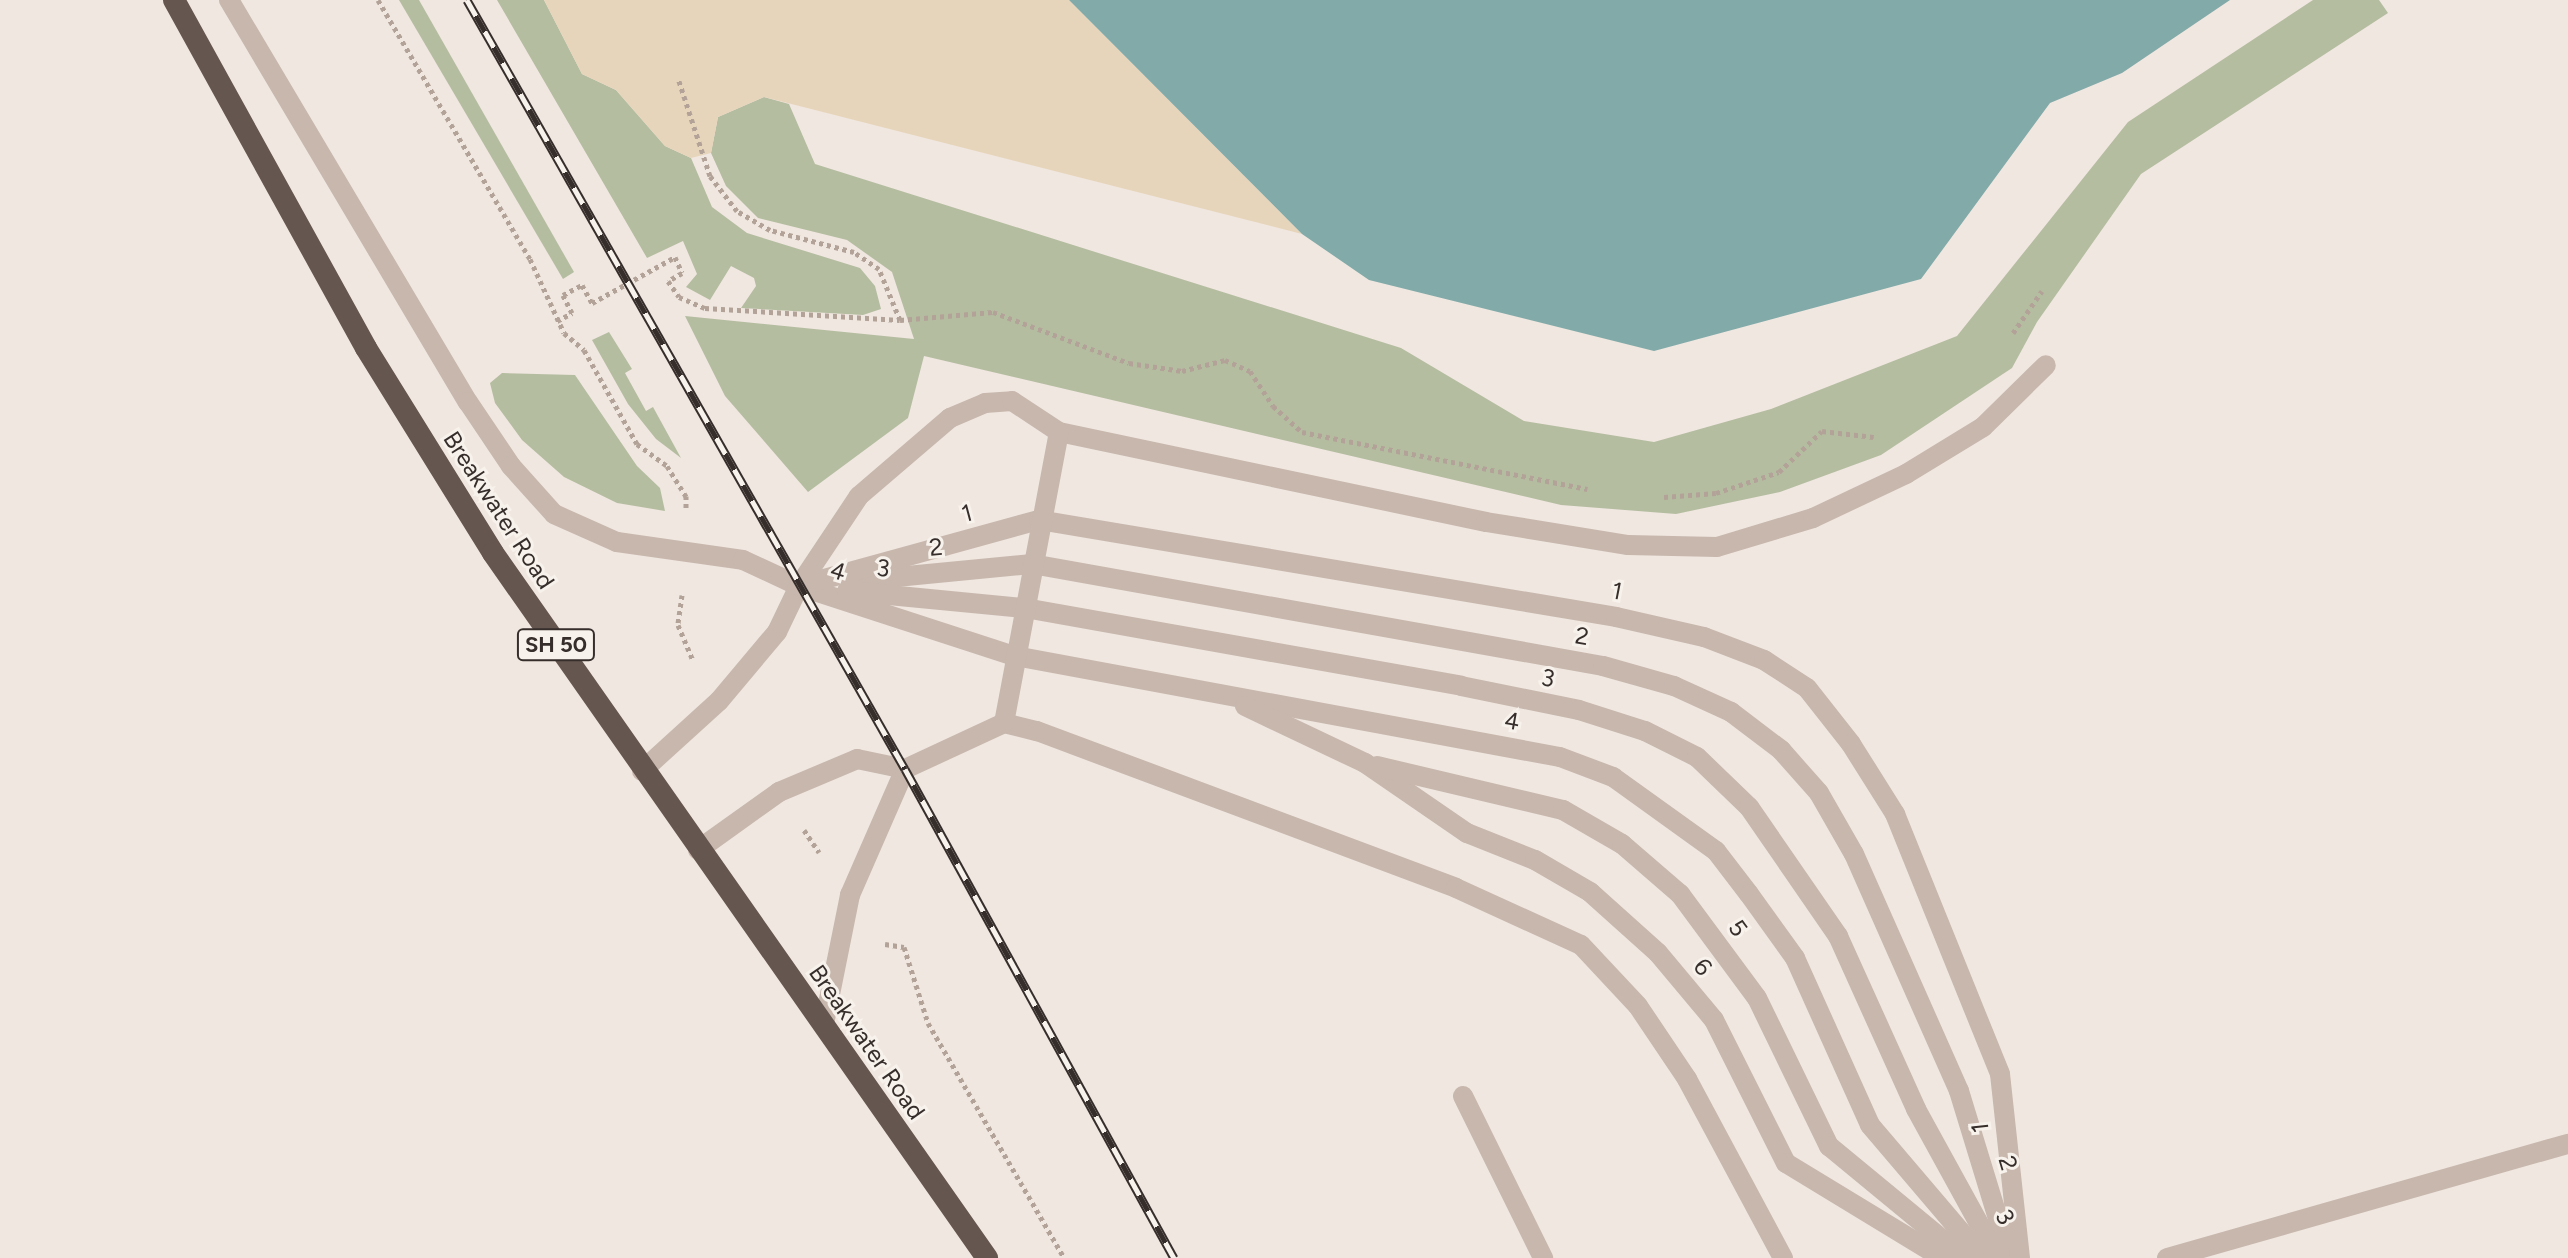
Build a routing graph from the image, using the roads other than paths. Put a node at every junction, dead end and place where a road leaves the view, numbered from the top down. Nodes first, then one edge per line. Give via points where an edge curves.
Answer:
1 (174, 0) edge
2 (229, 0) edge
3 (2046, 365) dead end
4 (1059, 432) junction
5 (1039, 520) junction
6 (1032, 564) junction
7 (799, 586) junction
8 (1025, 608) junction
9 (1015, 656) junction
10 (1220, 694) junction
11 (1004, 723) junction
12 (1365, 763) junction
13 (905, 769) junction
14 (642, 771) junction
15 (698, 850) junction
16 (824, 1024) junction
17 (1463, 1096) dead end
18 (2568, 1144) edge
19 (987, 1258) edge
20 (1543, 1258) edge
21 (1783, 1258) edge
22 (1942, 1258) edge
23 (1965, 1258) edge
24 (1983, 1258) edge
25 (1998, 1258) edge
26 (2010, 1258) edge
27 (2020, 1258) edge
28 (2167, 1258) edge

1 - 14 highway, Breakwater Road / SH 50 via 366,348 493,553
2 - 7 lane via 468,402 511,466 554,514 617,542 743,560
3 - 4 lane via 1983,427 1906,474 1813,518 1717,547 1628,545 1486,522
4 - 5 lane
4 - 7 lane via 1012,401 985,403 950,418 859,496
5 - 6 lane
5 - 7 lane, 1
5 - 27 lane, 1 via 1616,617 1704,637 1764,660 1807,688 1851,744 1895,814 2000,1074
6 - 7 lane, 2
6 - 8 lane
6 - 26 lane, 2 via 1603,666 1674,686 1731,712 1781,750 1819,793 1854,854 1959,1091
7 - 8 lane, 3
7 - 9 lane, 4
7 - 14 lane via 777,632 719,701
8 - 9 lane
8 - 25 lane, 3 via 1579,710 1645,731 1697,757 1749,807 1838,936 1916,1109
9 - 10 lane, 4
9 - 11 lane
10 - 12 lane
10 - 24 lane, 4 via 1560,757 1613,777 1667,811 1716,851 1795,958 1870,1125
11 - 13 lane
11 - 21 lane via 1456,888 1581,945 1638,1006 1687,1079
12 - 22 lane, 6 via 1467,833 1535,860 1590,892 1658,953 1714,1020 1786,1163
12 - 23 lane, 5 via 1563,810 1622,844 1680,894 1757,998 1829,1146
13 - 15 lane via 857,759 779,792
13 - 16 lane via 850,895
14 - 15 highway, Breakwater Road / SH 50
15 - 16 highway, Breakwater Road / SH 50
16 - 19 highway, Breakwater Road / SH 50
17 - 20 lane
18 - 28 lane

